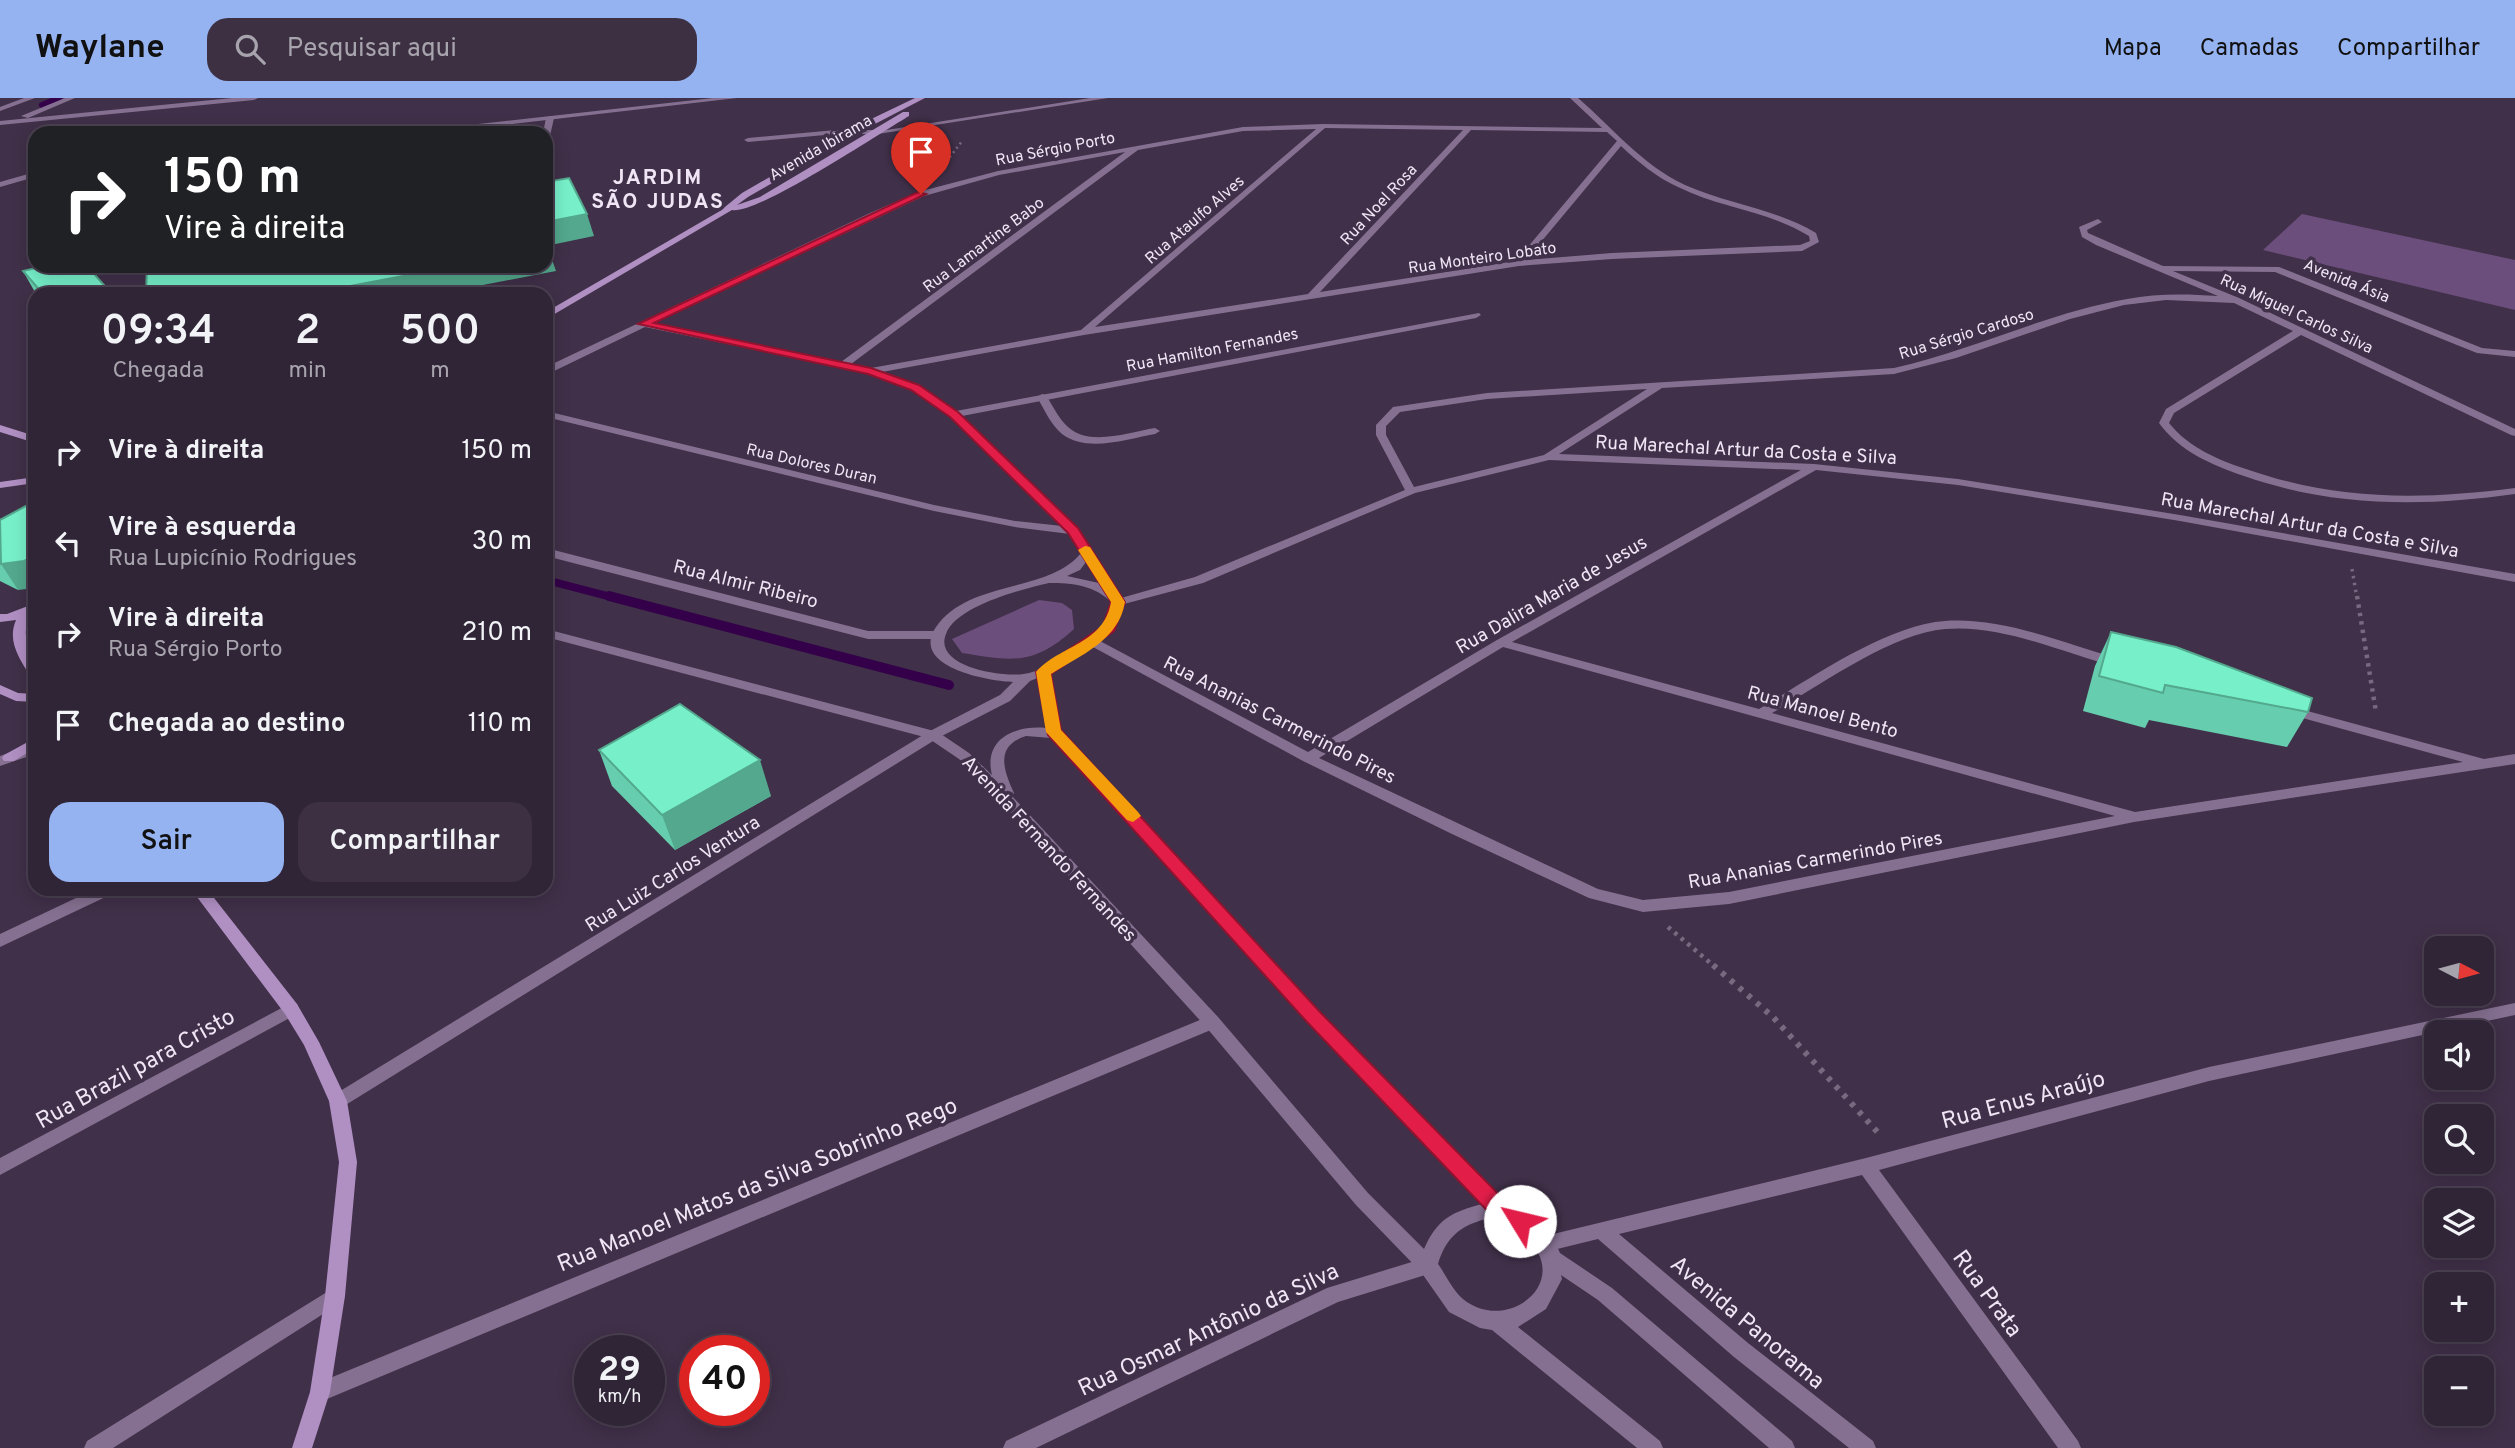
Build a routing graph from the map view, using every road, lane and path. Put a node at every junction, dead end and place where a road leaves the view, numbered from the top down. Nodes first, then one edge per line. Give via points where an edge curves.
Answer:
1 (31, 98) edge
2 (71, 98) edge
3 (204, 98) edge
4 (254, 98) edge
5 (733, 98) edge
6 (921, 98) edge
7 (927, 98) edge
8 (1104, 98) edge
9 (1574, 98) edge
10 (188, 104) junction
11 (0, 109) edge
12 (981, 117) junction
13 (550, 118) junction
14 (11, 122) junction
15 (0, 123) edge
16 (501, 126) edge
17 (548, 126) edge
18 (1323, 126) junction
19 (1467, 130) junction
20 (1611, 130) junction
21 (878, 132) junction
22 (853, 133) junction
23 (748, 140) dead end
24 (1621, 141) junction
25 (1139, 146) junction
26 (28, 175) edge
27 (28, 176) edge
28 (0, 177) edge
29 (0, 185) edge
30 (921, 194) junction
31 (723, 213) junction
32 (2098, 222) dead end
33 (1519, 263) junction
34 (2161, 268) junction
35 (1310, 298) junction
36 (2236, 300) junction
37 (553, 312) edge
38 (1476, 315) dead end
39 (644, 324) junction
40 (2300, 331) junction
41 (1084, 332) junction
42 (2515, 354) edge
43 (843, 365) junction
44 (553, 368) edge
45 (871, 371) junction
46 (1660, 386) junction
47 (1042, 397) junction
48 (954, 414) junction
49 (553, 416) edge
50 (0, 428) edge
51 (1155, 431) dead end
52 (2515, 433) edge
53 (28, 438) edge
54 (1549, 457) junction
55 (1814, 467) junction
56 (28, 481) edge
57 (0, 485) edge
58 (1411, 491) junction
59 (2515, 491) edge
60 (1073, 531) junction
61 (2348, 547) junction
62 (553, 554) edge
63 (1087, 554) junction
64 (1049, 579) junction
65 (2515, 579) edge
66 (1115, 597) junction
67 (28, 609) edge
68 (28, 613) edge
69 (0, 618) edge
70 (553, 635) edge
71 (938, 635) junction
72 (1092, 642) junction
73 (1502, 643) junction
74 (28, 660) edge
75 (2126, 666) edge
76 (1043, 672) junction
77 (1025, 678) junction
78 (0, 689) edge
79 (28, 698) edge
80 (2273, 706) edge
81 (1760, 715) junction
82 (1056, 735) junction
83 (2379, 735) junction
84 (933, 736) junction
85 (28, 746) edge
86 (28, 753) edge
87 (1308, 758) junction
88 (2515, 759) edge
89 (5, 760) edge
90 (2483, 763) junction
91 (1013, 807) junction
92 (2134, 817) junction
93 (94, 896) edge
94 (204, 896) edge
95 (1643, 906) junction
96 (0, 941) edge
97 (291, 1009) junction
98 (2515, 1009) edge
99 (1212, 1022) junction
100 (338, 1101) junction
101 (1901, 1157) junction
102 (1866, 1166) junction
103 (0, 1167) edge
104 (1504, 1214) junction
105 (1602, 1231) junction
106 (1548, 1251) junction
107 (1428, 1266) junction
108 (335, 1296) junction
109 (1497, 1322) junction
110 (320, 1392) junction
111 (94, 1448) edge
112 (302, 1448) edge
113 (1013, 1448) edge
114 (1653, 1448) edge
115 (1785, 1448) edge
116 (1866, 1448) edge
117 (2071, 1448) edge

1 - 11 street
2 - 14 street
3 - 10 street
4 - 10 street
5 - 13 street
6 - 22 main road, Avenida Ibirama
7 - 21 main road, Avenida Ibirama
8 - 12 street
9 - 20 street, Rua Monteiro Lobato
10 - 14 street
12 - 21 street
12 - 30 path
13 - 16 street
13 - 17 street
14 - 15 street
18 - 19 street, Rua Sérgio Porto
18 - 25 street, Rua Sérgio Porto via 1243,129
18 - 41 street, Rua Ataulfo Alves
19 - 20 street, Rua Sérgio Porto
19 - 35 street, Rua Noel Rosa
20 - 24 street, Rua Monteiro Lobato
21 - 22 street
21 - 31 main road, Avenida Ibirama via 763,198
22 - 23 street
22 - 31 main road, Avenida Ibirama via 745,195
24 - 33 street
24 - 33 street, Rua Monteiro Lobato via 1656,173 1800,227 1813,235 1815,242 1802,248
25 - 30 street, Rua Sérgio Porto via 998,173
25 - 43 street, Rua Lamartine Babo
26 - 28 street
27 - 29 street
30 - 39 street, Rua Sérgio Porto
31 - 37 main road, Avenida Ibirama
32 - 34 street, Rua Miguel Carlos Silva via 2082,229 2085,235
33 - 35 street, Rua Monteiro Lobato
34 - 36 street, Rua Miguel Carlos Silva
34 - 42 street, Avenida Ásia via 2276,269 2480,351
35 - 41 street, Rua Monteiro Lobato
36 - 40 street, Rua Miguel Carlos Silva
36 - 46 street, Rua Sérgio Cardoso via 2177,298 2123,303 1894,371
38 - 47 street, Rua Hamilton Fernandes
39 - 43 street
39 - 44 street, Rua Sérgio Porto
40 - 52 street, Rua Miguel Carlos Silva
40 - 59 street via 2170,411 2164,423 2172,436 2222,464 2273,484 2314,493 2360,500 2451,501
41 - 45 street, Rua Monteiro Lobato
43 - 45 street
45 - 48 street via 915,388
46 - 54 street, Rua Sérgio Cardoso
46 - 58 street, Rua Sérgio Cardoso via 1487,396 1397,409 1381,425 1381,435
47 - 48 street, Rua Hamilton Fernandes
47 - 51 street via 1067,432 1082,438
48 - 60 street
49 - 60 street, Rua Dolores Duran via 934,508
50 - 53 main road
54 - 55 street, Rua Marechal Artur da Costa e Silva
54 - 58 street, Rua Marechal Artur da Costa e Silva
55 - 61 street, Rua Marechal Artur da Costa e Silva via 1958,482
55 - 73 street, Rua Dalira Maria de Jesus
56 - 57 main road
58 - 66 street, Rua Marechal Artur da Costa e Silva via 1199,580
60 - 63 street
61 - 65 street, Rua Marechal Artur da Costa e Silva
61 - 83 path
62 - 71 street, Rua Almir Ribeiro via 868,635
63 - 64 street via 1076,567
63 - 66 street
64 - 66 street via 1087,583
64 - 71 street via 975,605 945,623
66 - 72 street via 1109,628
67 - 69 main road
68 - 74 main road via 20,622 17,640
70 - 84 street, Avenida Fernando Fernandes
71 - 77 street via 942,657 957,666 1000,678
72 - 76 street
72 - 87 street, Rua Ananias Carmerindo Pires
73 - 81 street, Rua Manoel Bento
73 - 87 street, Rua Dalira Maria de Jesus
75 - 81 street via 2019,637 1945,625 1903,635
76 - 77 street
76 - 82 street
77 - 84 street, Rua Luiz Carlos Ventura via 1005,698
78 - 79 main road
80 - 83 street
81 - 92 street, Rua Manoel Bento
82 - 91 street via 1032,729 1017,732 1002,745 996,763
82 - 104 street via 1314,1017
83 - 90 street
84 - 91 street, Avenida Fernando Fernandes via 964,756
84 - 100 street, Rua Luiz Carlos Ventura
85 - 89 main road
86 - 89 main road
87 - 95 street, Rua Ananias Carmerindo Pires via 1594,894
88 - 90 street, Rua Ananias Carmerindo Pires
90 - 92 street, Rua Ananias Carmerindo Pires
91 - 99 street, Avenida Fernando Fernandes
92 - 95 street, Rua Ananias Carmerindo Pires via 1729,898
93 - 96 street
94 - 97 main road
95 - 101 path via 1773,1017
97 - 100 main road
97 - 103 street, Rua Brazil para Cristo
98 - 101 street, Rua Enus Araújo via 2209,1074
99 - 107 street, Avenida Fernando Fernandes via 1362,1199
99 - 110 street, Rua Manoel Matos da Silva Sobrinho Rego
100 - 108 main road via 348,1162
101 - 102 street, Rua Enus Araújo
102 - 105 street, Rua Enus Araújo
102 - 117 street, Rua Prata
104 - 106 street via 1533,1230
104 - 107 street via 1486,1211 1456,1218 1436,1239
105 - 106 street, Rua Enus Araújo
105 - 116 street, Avenida Panorama via 1741,1350
106 - 109 street via 1553,1281 1543,1302 1523,1317
106 - 115 street
107 - 109 street via 1454,1305 1474,1317
107 - 113 street, Rua Osmar Antônio da Silva via 1334,1294
108 - 110 main road
108 - 111 street
109 - 114 street
110 - 112 main road

